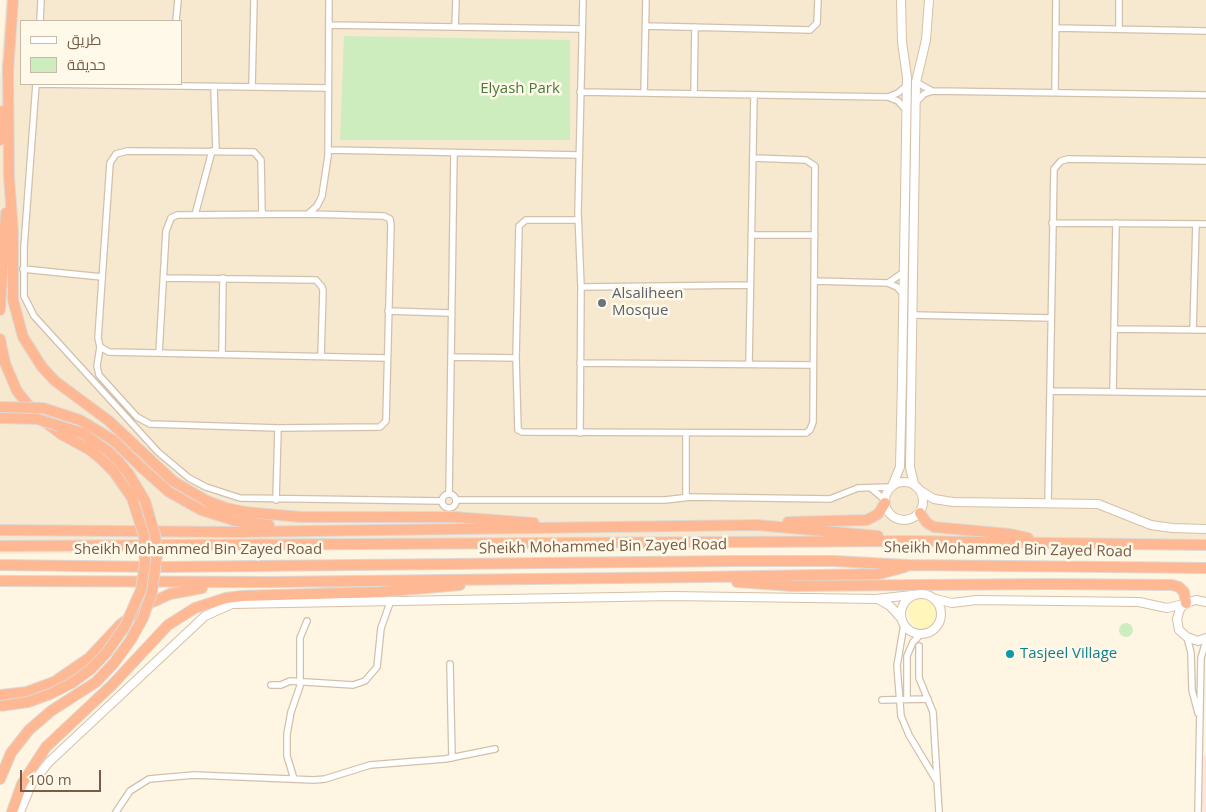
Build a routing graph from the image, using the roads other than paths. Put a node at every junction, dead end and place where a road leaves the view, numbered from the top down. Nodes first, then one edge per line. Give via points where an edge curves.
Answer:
1 (13, 0) edge
2 (41, 0) edge
3 (178, 0) edge
4 (254, 0) edge
5 (329, 0) edge
6 (456, 0) edge
7 (583, 0) edge
8 (646, 0) edge
9 (818, 0) edge
10 (901, 0) edge
11 (930, 0) edge
12 (1056, 0) edge
13 (1119, 0) edge
14 (40, 20) edge
15 (176, 20) edge
16 (330, 25) junction
17 (646, 26) junction
18 (456, 27) junction
19 (696, 27) junction
20 (581, 28) junction
21 (1056, 28) junction
22 (1119, 29) junction
23 (1206, 30) edge
24 (8, 65) junction
25 (916, 82) junction
26 (36, 85) edge
27 (182, 85) edge
28 (252, 86) junction
29 (906, 86) junction
30 (214, 87) junction
31 (328, 88) junction
32 (932, 91) junction
33 (580, 92) junction
34 (644, 93) junction
35 (1055, 93) junction
36 (694, 94) junction
37 (754, 95) junction
38 (1206, 95) edge
39 (888, 97) junction
40 (915, 103) junction
41 (906, 109) junction
42 (0, 140) edge
43 (328, 150) junction
44 (214, 151) junction
45 (454, 153) junction
46 (579, 155) junction
47 (753, 158) junction
48 (1206, 161) edge
49 (9, 176) junction
50 (195, 214) junction
51 (262, 214) junction
52 (308, 214) junction
53 (578, 220) junction
54 (1052, 223) junction
55 (1116, 223) junction
56 (1196, 224) junction
57 (1206, 224) edge
58 (751, 234) junction
59 (815, 236) junction
60 (24, 269) junction
61 (904, 272) junction
62 (102, 277) junction
63 (164, 278) junction
64 (223, 278) junction
65 (814, 281) junction
66 (888, 283) junction
67 (750, 285) junction
68 (581, 287) junction
69 (903, 294) junction
70 (0, 310) edge
71 (388, 311) junction
72 (450, 313) junction
73 (913, 315) junction
74 (1051, 318) junction
75 (1114, 329) junction
76 (1193, 330) junction
77 (1206, 330) edge
78 (0, 339) edge
79 (100, 347) junction
80 (160, 353) junction
81 (222, 354) junction
82 (321, 356) junction
83 (386, 358) junction
84 (451, 358) junction
85 (516, 358) junction
86 (580, 364) junction
87 (749, 364) junction
88 (812, 366) junction
89 (902, 379) junction
90 (1050, 391) junction
91 (1113, 392) junction
92 (1206, 394) edge
93 (912, 399) junction
94 (0, 407) edge
95 (0, 418) edge
96 (278, 428) junction
97 (580, 433) junction
98 (686, 433) junction
99 (914, 484) junction
100 (892, 487) junction
101 (870, 488) junction
102 (921, 491) junction
103 (449, 494) junction
104 (686, 497) junction
105 (276, 500) junction
106 (456, 500) junction
107 (442, 501) junction
108 (885, 501) junction
109 (950, 501) junction
110 (1048, 503) junction
111 (921, 511) junction
112 (757, 525) junction
113 (554, 527) junction
114 (1206, 529) edge
115 (0, 530) edge
116 (313, 530) junction
117 (908, 541) junction
118 (1040, 543) junction
119 (1206, 545) edge
120 (0, 546) edge
121 (0, 565) edge
122 (908, 565) junction
123 (1206, 568) edge
124 (704, 577) junction
125 (504, 580) junction
126 (0, 581) edge
127 (273, 582) junction
128 (912, 596) junction
129 (876, 599) junction
130 (936, 599) junction
131 (391, 600) junction
132 (1206, 602) edge
133 (960, 603) junction
134 (1185, 604) junction
135 (1161, 607) junction
136 (942, 618) junction
137 (307, 621) dead end
138 (903, 621) junction
139 (1178, 625) junction
140 (921, 634) junction
141 (1187, 638) junction
142 (1206, 640) edge
143 (919, 646) dead end
144 (450, 664) dead end
145 (301, 682) junction
146 (271, 685) dead end
147 (0, 696) edge
148 (899, 699) junction
149 (907, 699) junction
150 (928, 699) junction
151 (882, 700) dead end
152 (0, 706) edge
153 (1200, 727) junction
154 (495, 749) dead end
155 (452, 758) junction
156 (0, 779) edge
157 (294, 779) junction
158 (938, 782) junction
159 (12, 812) edge
160 (20, 812) edge
161 (116, 812) edge
162 (939, 812) edge
163 (1198, 812) edge

1 - 24 highway
2 - 14 street
3 - 15 street
4 - 28 street
5 - 16 street
6 - 18 street
7 - 20 street
8 - 17 street
9 - 19 street via 817,23 810,30
10 - 29 street
11 - 25 street via 926,40
12 - 21 street
13 - 22 street
16 - 18 street
16 - 31 street
17 - 19 street
17 - 34 street
18 - 20 street
19 - 36 street
20 - 33 street
21 - 22 street
21 - 35 street
22 - 23 street
24 - 42 highway
24 - 49 highway
25 - 32 street
25 - 40 street
26 - 60 street
27 - 30 street
28 - 30 street
28 - 31 street
29 - 39 street
29 - 41 street
30 - 44 street
31 - 43 street
32 - 35 street
32 - 40 street
33 - 34 street
33 - 46 street
34 - 36 street
35 - 38 street
36 - 37 street
37 - 39 street
37 - 47 street
39 - 41 street
40 - 73 street
41 - 61 street
43 - 45 street
43 - 52 street via 322,196
44 - 50 street
44 - 51 street via 250,151 258,155
44 - 62 street via 121,151 112,158
45 - 46 street
45 - 72 street
46 - 53 street
47 - 58 street
47 - 59 street via 813,163
48 - 54 street via 1061,161 1053,172
49 - 70 highway
49 - 113 highway via 13,300 16,318 31,352 55,380 109,421 158,468 189,492 226,508 265,514 338,518 454,517
50 - 51 street
50 - 63 street via 177,215 168,224
51 - 52 street
52 - 71 street via 384,216 390,219
53 - 68 street
53 - 85 street via 526,220 519,226
54 - 55 street
54 - 74 street
55 - 56 street
55 - 75 street
56 - 57 street
56 - 76 street
58 - 59 street
58 - 67 street
59 - 65 street
60 - 62 street
60 - 105 street via 24,296 34,316 172,465 189,478 224,494
61 - 66 street
61 - 69 street
62 - 79 street
63 - 64 street
63 - 80 street
64 - 81 street
64 - 82 street via 316,280 322,287
65 - 66 street
65 - 88 street
66 - 69 street
67 - 68 street
67 - 87 street
68 - 86 street
69 - 89 street
71 - 72 street
71 - 83 street
72 - 84 street
73 - 74 street
73 - 93 street
74 - 90 street
75 - 76 street
75 - 91 street
76 - 77 street
78 - 152 highway, bridge via 4,363 17,391 37,416 102,460 132,498 144,536 145,563 141,590 125,626 91,669 50,694 28,702
79 - 80 street via 109,352
79 - 96 street via 99,375 143,421 154,425
80 - 81 street
81 - 82 street
82 - 83 street
83 - 96 street via 386,420 383,426
84 - 85 street
84 - 103 street
85 - 97 street via 518,430
86 - 87 street
86 - 97 street
87 - 88 street
88 - 98 street via 813,422 806,433
89 - 93 street via 906,398
89 - 100 street via 900,467
90 - 91 street
90 - 110 street
91 - 92 street
93 - 99 street via 910,467
94 - 116 highway, bridge via 43,408 80,420 113,440 168,492 218,517
95 - 156 highway, bridge via 22,417 52,422 82,433 108,451 129,474 148,508 157,554 152,592 130,641 96,682 28,730 11,753
96 - 105 street
97 - 98 street
98 - 104 street
99 - 100 street via 900,482
99 - 102 street
100 - 101 street
100 - 108 street
101 - 104 street via 858,488 830,499
101 - 108 street
102 - 109 street via 932,498
102 - 111 street via 924,503
103 - 106 street
103 - 107 street
104 - 106 street via 665,500
105 - 107 street
106 - 107 street via 449,508
108 - 111 street via 890,514 900,520 911,520
108 - 112 highway via 873,518 861,521
109 - 110 street
109 - 111 street via 934,503
110 - 114 street via 1098,504 1151,525
111 - 118 highway via 927,523 934,527 1010,534
112 - 113 highway
112 - 117 highway
113 - 116 highway
115 - 116 highway
117 - 118 highway, Sheikh Mohammed Bin Zayed Road
117 - 120 highway, Sheikh Mohammed Bin Zayed Road
118 - 119 highway, Sheikh Mohammed Bin Zayed Road
121 - 122 highway, Sheikh Mohammed Bin Zayed Road via 735,561
122 - 123 highway, Sheikh Mohammed Bin Zayed Road
122 - 124 highway via 880,574
124 - 125 highway
124 - 134 highway via 792,586 1172,585 1184,592
125 - 127 highway
125 - 159 highway via 380,592 242,596 195,608 168,625 46,748 25,777
126 - 127 highway
127 - 147 highway via 170,594 132,614 89,658 54,682 27,692
128 - 129 street
128 - 130 street via 924,593
128 - 138 street via 903,605
129 - 131 street via 672,596
129 - 138 street via 890,606
130 - 133 street
130 - 136 street
131 - 145 street via 381,628 377,667 370,678 353,685
131 - 160 street via 242,602 213,610 49,762 32,783
132 - 134 street via 1196,600
133 - 135 street via 976,600 1138,602
133 - 136 street
134 - 135 street
134 - 139 street via 1178,614
135 - 139 street
136 - 140 street via 934,630
137 - 145 street via 300,638
138 - 140 street via 908,630
138 - 148 street via 897,675
139 - 141 street
140 - 149 street via 909,650
141 - 142 street
141 - 153 street via 1192,653 1192,690
142 - 153 street via 1201,658
143 - 150 street via 919,678
144 - 155 street
145 - 146 street
145 - 157 street via 287,734
148 - 149 street
148 - 151 street
148 - 158 street via 906,729
149 - 150 street
150 - 158 street via 933,712
153 - 163 street
154 - 155 street
155 - 157 street via 370,765 326,779
157 - 161 street via 194,775 149,779 130,791
158 - 162 street

